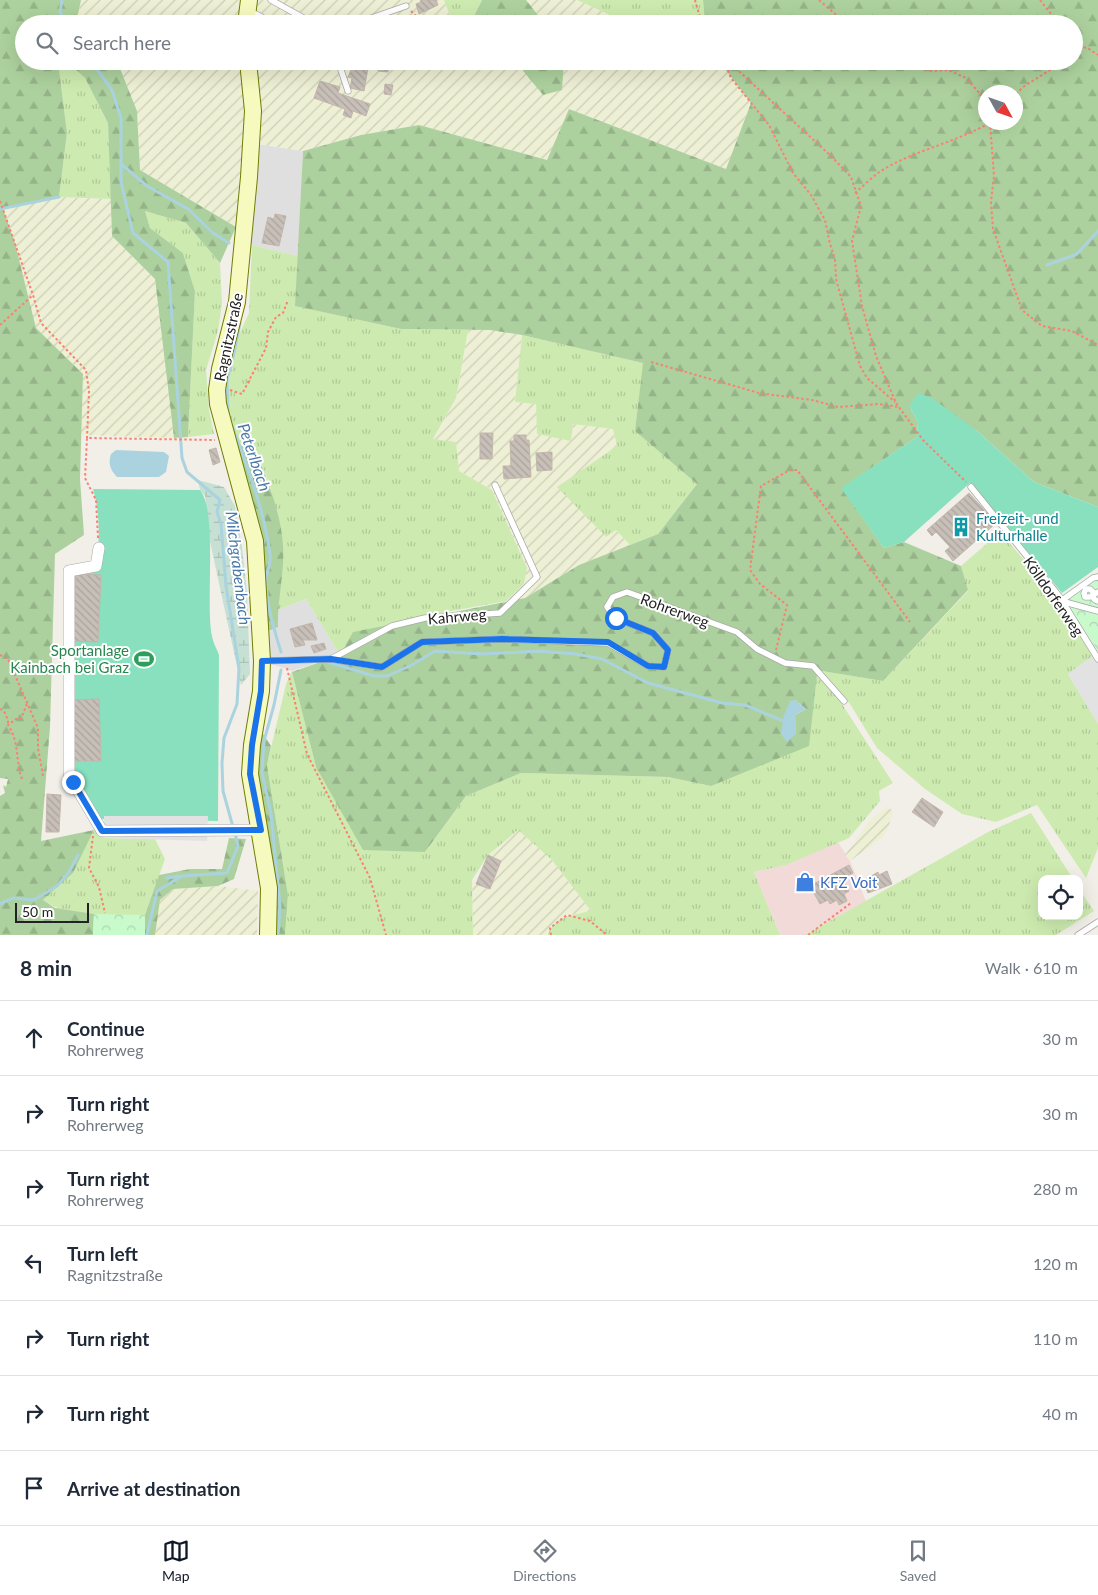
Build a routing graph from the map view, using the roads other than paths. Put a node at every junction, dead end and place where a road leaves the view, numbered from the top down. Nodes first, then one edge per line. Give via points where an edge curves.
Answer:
1 (271, 0) edge
2 (406, 6) road end
3 (298, 15) edge
4 (380, 15) edge
5 (249, 70) edge
6 (341, 70) edge
7 (348, 92) dead end
8 (495, 485) dead end
9 (971, 487) road end
10 (99, 548) road end
11 (1098, 577) edge
12 (1096, 594) edge
13 (1061, 601) junction
14 (1098, 601) edge
15 (1098, 611) edge
16 (1098, 644) edge
17 (1092, 650) junction
18 (331, 659) junction
19 (1098, 659) edge
20 (262, 661) junction
21 (844, 701) dead end
22 (261, 830) junction
23 (1098, 922) edge
24 (268, 935) edge
25 (1078, 935) edge

1 - 3 lane
2 - 4 lane
5 - 20 main road, Ragnitzstraße via 253,111 244,232 237,302 217,390 255,541
6 - 7 lane
8 - 18 lane, Kahrweg via 537,577 500,613 425,618 392,626
9 - 13 lane, Kölldorferweg
10 - 22 street via 96,566 69,571 69,775 102,831
11 - 13 lane
12 - 14 lane via 1095,600
13 - 15 lane
13 - 17 lane, Kölldorferweg
16 - 17 lane
17 - 19 lane, Kölldorferweg
18 - 20 lane, Rohrerweg
18 - 21 lane, Rohrerweg via 382,667 422,642 502,639 608,642 648,666 664,667 668,650 653,633 616,618 608,607 613,597 627,592 737,632 757,649 785,663 813,666
20 - 22 main road, Ragnitzstraße via 250,774
22 - 24 main road, Ragnitzstraße via 269,888
23 - 25 lane

